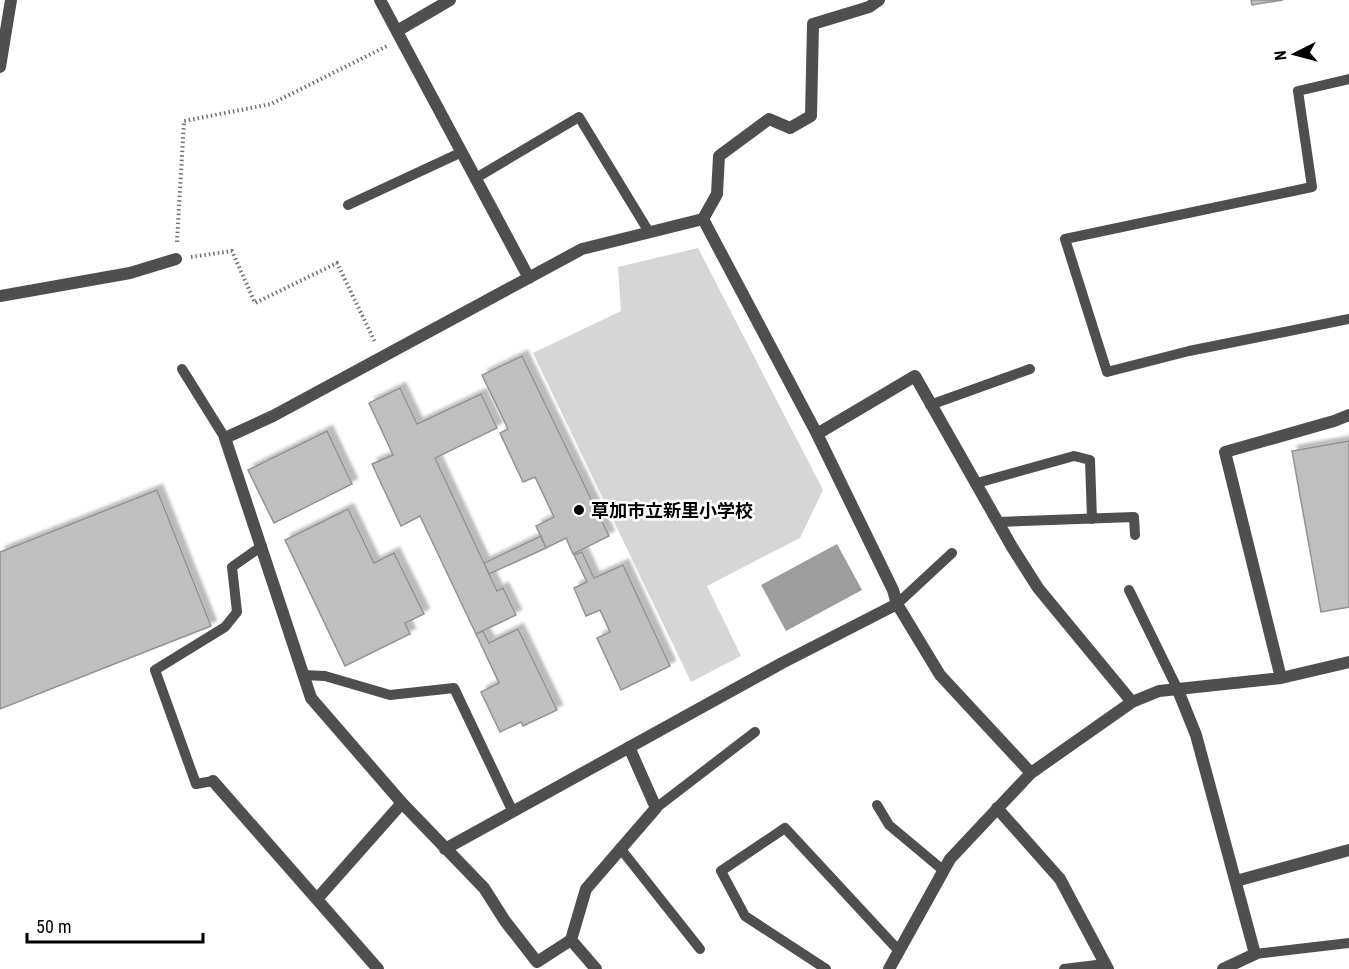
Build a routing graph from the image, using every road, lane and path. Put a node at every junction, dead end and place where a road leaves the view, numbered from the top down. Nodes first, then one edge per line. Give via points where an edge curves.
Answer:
1 (11, 0) edge
2 (16, 0) edge
3 (380, 0) edge
4 (450, 0) edge
5 (879, 0) edge
6 (399, 35) junction
7 (0, 67) edge
8 (1349, 79) edge
9 (462, 152) junction
10 (476, 178) junction
11 (348, 205) dead end
12 (703, 219) junction
13 (649, 232) junction
14 (176, 259) junction
15 (529, 278) junction
16 (0, 296) edge
17 (1349, 319) edge
18 (382, 357) junction
19 (182, 369) dead end
20 (1030, 369) dead end
21 (930, 405) junction
22 (1349, 415) edge
23 (817, 434) junction
24 (225, 438) junction
25 (976, 483) junction
26 (1092, 519) junction
27 (999, 522) junction
28 (1135, 535) dead end
29 (262, 546) junction
30 (952, 553) dead end
31 (1129, 590) dead end
32 (897, 604) junction
33 (1349, 662) edge
34 (303, 675) junction
35 (1281, 678) junction
36 (1177, 688) junction
37 (1132, 702) junction
38 (755, 732) dead end
39 (629, 747) junction
40 (1031, 773) junction
41 (213, 781) joint
42 (402, 803) junction
43 (877, 805) dead end
44 (656, 808) junction
45 (997, 808) junction
46 (512, 810) junction
47 (620, 848) junction
48 (445, 849) junction
49 (1349, 850) edge
50 (944, 871) junction
51 (1236, 881) junction
52 (317, 899) junction
53 (572, 940) junction
54 (1349, 943) edge
55 (700, 949) dead end
56 (899, 951) junction
57 (1255, 954) junction
58 (1107, 966) edge
59 (378, 969) edge
60 (597, 969) edge
61 (826, 969) edge
62 (889, 969) edge
63 (1064, 969) edge
64 (1223, 969) edge

1 - 2 lane
1 - 7 street
3 - 6 street
4 - 6 street
5 - 12 street via 869,8 813,24 811,116 790,128 769,118 719,156 717,194
6 - 9 street
6 - 14 path via 271,104 184,121
8 - 17 lane via 1298,91 1312,187 1065,239 1107,372
9 - 10 street
9 - 11 lane
10 - 13 lane via 579,117
10 - 15 street
12 - 13 street
12 - 23 street
13 - 15 street via 582,249
14 - 16 street via 130,273
14 - 18 path via 232,251 255,303 337,263
15 - 18 street
18 - 24 street
19 - 24 lane
20 - 21 lane
21 - 23 street via 915,376
21 - 25 street
22 - 35 street via 1225,452
23 - 32 street
24 - 29 street
25 - 26 lane via 1074,456 1090,460
25 - 27 street
26 - 27 lane
26 - 28 lane via 1134,517
27 - 37 street via 1038,588
29 - 34 street
29 - 41 lane via 232,567 237,612 225,627 155,670 196,784
30 - 32 lane
31 - 36 lane
32 - 39 street
32 - 40 street via 940,675
33 - 35 street
34 - 42 street via 310,698
34 - 46 lane via 325,676 390,695 454,688
35 - 36 street
36 - 37 street
36 - 51 street via 1196,735
37 - 40 street
38 - 44 lane
39 - 44 street
39 - 46 street
40 - 45 street
41 - 52 street
42 - 48 street
42 - 52 street
43 - 50 lane via 889,825
44 - 47 street
45 - 50 street
45 - 58 street via 1060,879
46 - 48 street
47 - 53 street via 586,889
47 - 55 lane
48 - 53 street via 484,888 537,962
49 - 51 street
50 - 56 street
51 - 57 street
52 - 59 street
53 - 60 street
54 - 57 lane
56 - 61 lane via 785,828 721,872 745,916
56 - 62 street
57 - 64 street
58 - 63 lane

